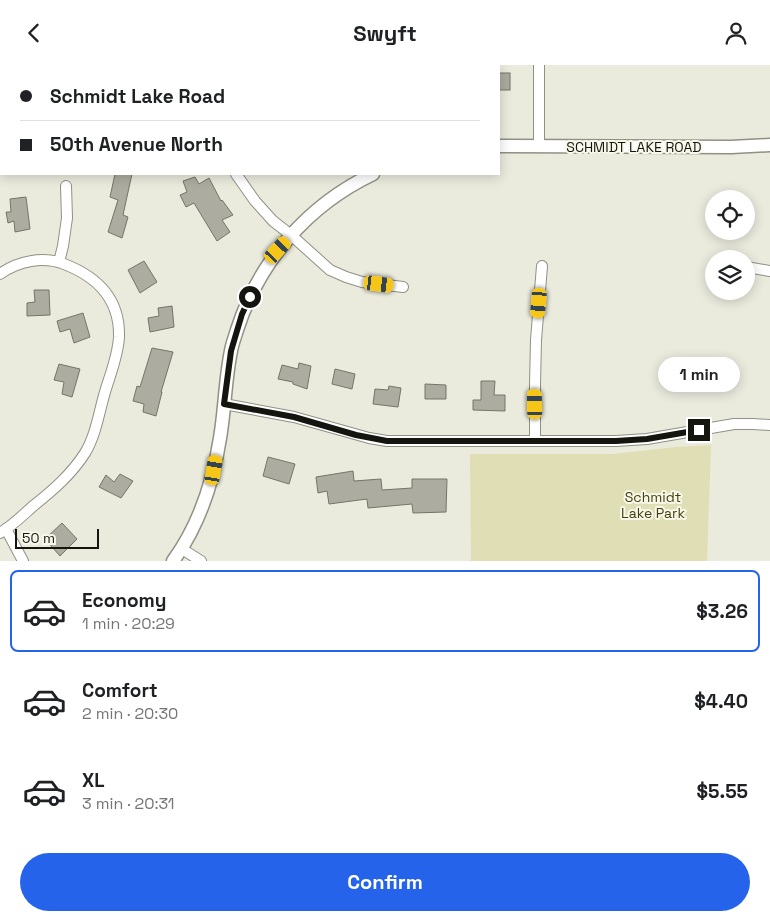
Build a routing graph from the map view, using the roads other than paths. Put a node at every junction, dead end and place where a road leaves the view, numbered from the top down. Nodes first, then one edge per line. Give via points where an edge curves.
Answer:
1 (539, 65) edge
2 (770, 145) edge
3 (500, 147) edge
4 (539, 147) junction
5 (237, 175) edge
6 (371, 175) edge
7 (66, 186) dead end
8 (291, 235) junction
9 (59, 262) junction
10 (542, 266) dead end
11 (755, 268) edge
12 (770, 271) edge
13 (0, 274) edge
14 (403, 287) dead end
15 (224, 404) junction
16 (770, 425) edge
17 (535, 441) junction
18 (3, 531) edge
19 (182, 549) junction
20 (23, 561) edge
21 (173, 561) edge
22 (201, 561) edge

1 - 4 street
2 - 4 street, SCHMIDT LAKE ROAD
3 - 4 street, SCHMIDT LAKE ROAD
5 - 8 street via 273,221
6 - 8 street via 329,199
7 - 9 street via 66,218
8 - 14 street via 330,270 362,282
8 - 15 street via 258,281 242,314 231,351
9 - 13 street via 28,261
9 - 18 street via 91,278 102,289 113,304 119,338 93,435 85,452 62,482
10 - 17 street via 536,349
11 - 12 street
15 - 17 street via 294,417 387,441
15 - 19 street via 214,470 205,501
16 - 17 street via 734,424 624,441
18 - 20 street
19 - 21 street
19 - 22 street

